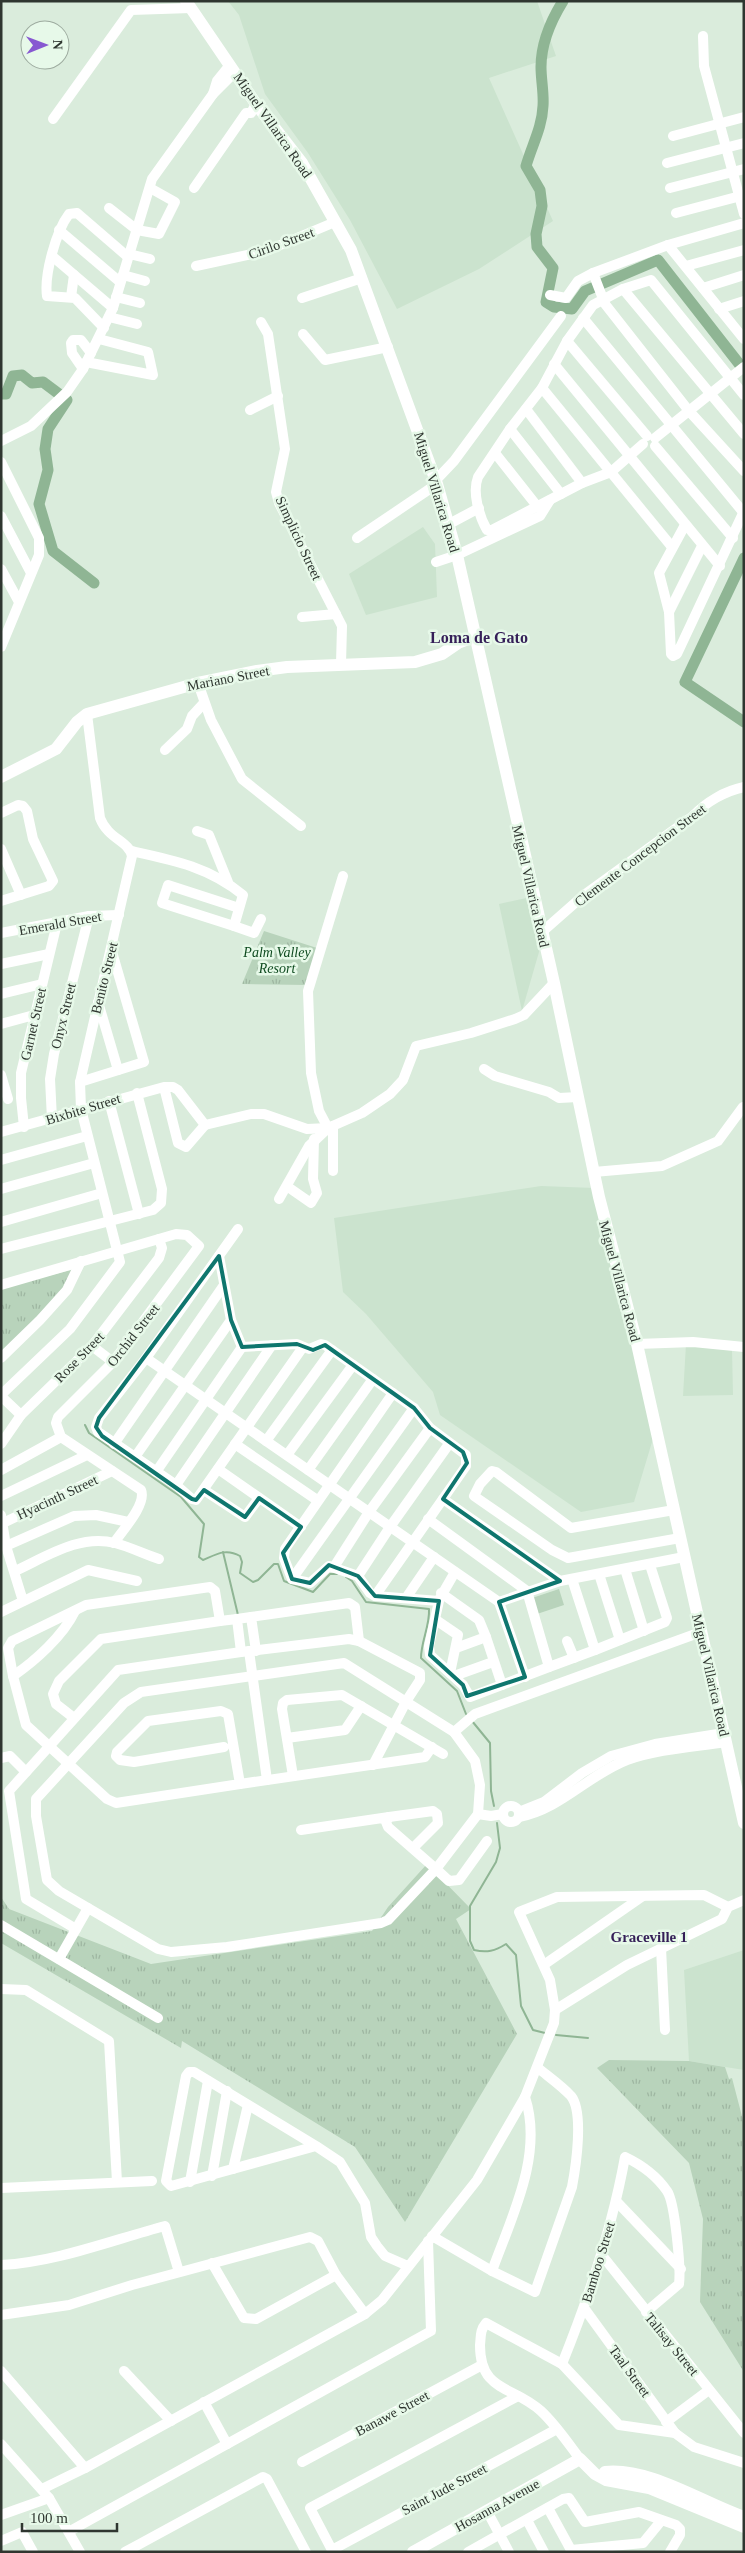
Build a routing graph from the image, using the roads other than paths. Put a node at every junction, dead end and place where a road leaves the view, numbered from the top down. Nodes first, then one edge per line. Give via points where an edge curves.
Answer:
1 (189, 5) edge
2 (703, 36) dead end
3 (233, 69) junction
4 (256, 104) junction
5 (744, 117) edge
6 (54, 119) dead end
7 (719, 123) junction
8 (673, 136) dead end
9 (744, 143) edge
10 (725, 148) junction
11 (667, 163) dead end
12 (744, 169) edge
13 (732, 172) junction
14 (150, 188) junction
15 (194, 188) dead end
16 (670, 188) dead end
17 (741, 196) edge
18 (109, 208) dead end
19 (676, 213) dead end
20 (744, 214) edge
21 (335, 222) junction
22 (744, 223) edge
23 (59, 230) junction
24 (137, 230) junction
25 (668, 245) junction
26 (744, 250) edge
27 (52, 256) junction
28 (128, 256) junction
29 (150, 259) dead end
30 (196, 266) dead end
31 (686, 266) junction
32 (74, 275) junction
33 (744, 276) edge
34 (122, 278) junction
35 (362, 278) junction
36 (145, 281) dead end
37 (598, 285) junction
38 (624, 288) junction
39 (703, 288) junction
40 (92, 290) junction
41 (550, 295) dead end
42 (71, 297) junction
43 (302, 298) dead end
44 (744, 301) edge
45 (140, 303) dead end
46 (112, 307) junction
47 (85, 308) junction
48 (719, 308) junction
49 (561, 316) dead end
50 (583, 318) junction
51 (261, 322) dead end
52 (137, 324) dead end
53 (104, 328) junction
54 (303, 334) dead end
55 (99, 339) junction
56 (744, 339) edge
57 (567, 341) junction
58 (388, 347) junction
59 (87, 361) junction
60 (554, 364) junction
61 (744, 367) edge
62 (730, 378) junction
63 (542, 388) junction
64 (710, 395) junction
65 (278, 396) junction
66 (744, 396) edge
67 (526, 409) junction
68 (250, 410) dead end
69 (689, 411) junction
70 (670, 425) junction
71 (510, 429) junction
72 (744, 434) edge
73 (1, 441) edge
74 (650, 441) junction
75 (496, 453) junction
76 (630, 456) junction
77 (1, 462) edge
78 (744, 471) edge
79 (611, 472) junction
80 (437, 482) junction
81 (582, 483) junction
82 (561, 494) junction
83 (550, 500) junction
84 (537, 506) junction
85 (479, 508) junction
86 (744, 511) edge
87 (1, 516) edge
88 (449, 524) junction
89 (685, 525) junction
90 (357, 538) dead end
91 (733, 538) junction
92 (702, 546) junction
93 (672, 547) junction
94 (457, 555) junction
95 (436, 562) dead end
96 (720, 566) junction
97 (1, 569) edge
98 (31, 573) junction
99 (19, 602) junction
100 (669, 612) junction
101 (336, 614) junction
102 (302, 617) dead end
103 (1, 622) edge
104 (7, 633) junction
105 (474, 637) junction
106 (1, 647) edge
107 (341, 664) junction
108 (198, 683) junction
109 (204, 703) junction
110 (87, 714) junction
111 (165, 750) dead end
112 (1, 777) edge
113 (744, 787) edge
114 (1, 813) edge
115 (301, 826) dead end
116 (197, 830) dead end
117 (1, 849) edge
118 (131, 851) junction
119 (343, 876) dead end
120 (228, 882) junction
121 (21, 895) junction
122 (1, 901) edge
123 (239, 908) junction
124 (119, 915) junction
125 (89, 916) junction
126 (261, 919) dead end
127 (57, 923) junction
128 (234, 926) junction
129 (542, 932) junction
130 (1, 933) edge
131 (111, 950) junction
132 (49, 954) junction
133 (1, 964) edge
134 (554, 983) junction
135 (42, 984) junction
136 (1, 994) edge
137 (98, 1001) junction
138 (34, 1015) junction
139 (1, 1024) edge
140 (484, 1069) dead end
141 (118, 1070) junction
142 (1, 1075) edge
143 (80, 1082) junction
144 (164, 1087) junction
145 (137, 1093) junction
146 (578, 1097) junction
147 (20, 1098) junction
148 (5, 1100) edge
149 (109, 1101) junction
150 (743, 1107) edge
151 (81, 1108) junction
152 (52, 1119) junction
153 (204, 1125) junction
154 (24, 1127) junction
155 (331, 1127) junction
156 (1, 1132) edge
157 (87, 1136) junction
158 (314, 1139) junction
159 (1, 1160) edge
160 (94, 1163) junction
161 (332, 1170) dead end
162 (594, 1172) junction
163 (288, 1187) junction
164 (1, 1189) edge
165 (102, 1193) junction
166 (279, 1199) dead end
167 (139, 1214) junction
168 (1, 1222) edge
169 (110, 1222) junction
170 (238, 1229) dead end
171 (159, 1239) junction
172 (1, 1250) edge
173 (118, 1252) junction
174 (219, 1256) junction
175 (81, 1261) junction
176 (1, 1285) edge
177 (224, 1285) junction
178 (231, 1320) junction
179 (637, 1344) junction
180 (272, 1345) junction
181 (92, 1346) junction
182 (242, 1347) junction
183 (303, 1347) junction
184 (744, 1347) edge
185 (332, 1350) junction
186 (1, 1358) edge
187 (146, 1358) junction
188 (113, 1362) junction
189 (353, 1365) junction
190 (164, 1371) junction
191 (373, 1379) junction
192 (185, 1385) junction
193 (393, 1393) junction
194 (1, 1396) edge
195 (205, 1399) junction
196 (414, 1408) junction
197 (225, 1413) junction
198 (21, 1415) junction
199 (247, 1428) junction
200 (430, 1428) junction
201 (61, 1437) junction
202 (266, 1441) junction
203 (1, 1444) edge
204 (114, 1444) junction
205 (235, 1444) junction
206 (449, 1444) junction
207 (87, 1455) junction
208 (287, 1456) junction
209 (135, 1457) junction
210 (218, 1468) junction
211 (1, 1470) edge
212 (308, 1470) junction
213 (112, 1471) junction
214 (156, 1472) junction
215 (329, 1484) junction
216 (176, 1485) junction
217 (204, 1490) junction
218 (1, 1496) edge
219 (260, 1498) junction
220 (349, 1498) junction
221 (443, 1499) junction
222 (317, 1500) junction
223 (674, 1510) junction
224 (369, 1512) junction
225 (2, 1519) edge
226 (428, 1519) junction
227 (128, 1522) junction
228 (300, 1527) junction
229 (390, 1527) junction
230 (680, 1538) junction
231 (411, 1541) junction
232 (114, 1543) junction
233 (6, 1546) junction
234 (434, 1557) junction
235 (684, 1557) junction
236 (159, 1559) dead end
237 (650, 1565) junction
238 (334, 1567) junction
239 (625, 1569) junction
240 (15, 1571) junction
241 (455, 1572) junction
242 (599, 1574) junction
243 (358, 1576) junction
244 (292, 1579) junction
245 (572, 1579) junction
246 (137, 1581) dead end
247 (560, 1582) junction
248 (527, 1591) junction
249 (374, 1596) junction
250 (440, 1597) junction
251 (406, 1598) junction
252 (23, 1601) junction
253 (499, 1602) junction
254 (75, 1611) junction
255 (1, 1612) edge
256 (251, 1617) junction
257 (237, 1619) junction
258 (436, 1620) junction
259 (220, 1621) junction
260 (644, 1631) junction
261 (701, 1632) junction
262 (486, 1637) junction
263 (620, 1640) junction
264 (359, 1641) junction
265 (567, 1641) dead end
266 (456, 1648) junction
267 (596, 1650) junction
268 (248, 1652) junction
269 (574, 1658) junction
270 (493, 1662) junction
271 (549, 1667) junction
272 (452, 1674) junction
273 (13, 1676) junction
274 (252, 1676) junction
275 (525, 1677) junction
276 (502, 1685) junction
277 (407, 1700) junction
278 (361, 1706) junction
279 (74, 1718) junction
280 (395, 1726) junction
281 (454, 1732) junction
282 (287, 1738) junction
283 (725, 1738) junction
284 (49, 1746) junction
285 (224, 1747) dead end
286 (432, 1747) junction
287 (443, 1754) dead end
288 (1, 1758) edge
289 (68, 1763) junction
290 (373, 1765) junction
291 (26, 1772) junction
292 (294, 1776) junction
293 (266, 1780) junction
294 (240, 1784) junction
295 (478, 1814) junction
296 (389, 1817) junction
297 (744, 1823) edge
298 (301, 1830) dead end
299 (488, 1841) dead end
300 (413, 1848) junction
301 (436, 1869) junction
302 (642, 1896) junction
303 (744, 1900) edge
304 (728, 1907) junction
305 (88, 1908) junction
306 (1, 1925) edge
307 (76, 1929) junction
308 (662, 1948) junction
309 (59, 1959) junction
310 (545, 1964) junction
311 (1, 1989) edge
312 (555, 2010) junction
313 (158, 2018) dead end
314 (665, 2030) dead end
315 (538, 2068) junction
316 (208, 2081) junction
317 (227, 2091) junction
318 (525, 2097) junction
319 (248, 2105) junction
320 (316, 2146) junction
321 (234, 2170) junction
322 (212, 2176) junction
323 (152, 2181) dead end
324 (117, 2182) junction
325 (190, 2182) junction
326 (1, 2188) edge
327 (617, 2202) junction
328 (430, 2239) junction
329 (601, 2254) junction
330 (212, 2263) junction
331 (1, 2265) edge
332 (408, 2266) junction
333 (681, 2269) junction
334 (492, 2271) junction
335 (179, 2272) junction
336 (336, 2275) junction
337 (584, 2308) junction
338 (646, 2312) junction
339 (1, 2314) edge
340 (365, 2314) junction
341 (562, 2364) junction
342 (482, 2365) junction
343 (1, 2371) edge
344 (124, 2371) dead end
345 (709, 2390) junction
346 (518, 2396) junction
347 (204, 2402) junction
348 (171, 2420) junction
349 (666, 2422) junction
350 (557, 2429) junction
351 (675, 2433) junction
352 (744, 2433) edge
353 (1, 2444) edge
354 (227, 2444) junction
355 (580, 2459) junction
356 (302, 2462) dead end
357 (744, 2463) edge
358 (85, 2468) junction
359 (42, 2489) junction
360 (49, 2498) junction
361 (696, 2503) junction
362 (548, 2508) junction
363 (487, 2510) junction
364 (1, 2515) edge
365 (744, 2516) edge
366 (527, 2520) junction
367 (661, 2520) junction
368 (744, 2528) edge
369 (70, 2531) junction
370 (500, 2534) junction
371 (1, 2541) edge
372 (141, 2548) edge
373 (332, 2551) edge
374 (33, 2552) edge
375 (80, 2552) edge
376 (125, 2552) edge
377 (306, 2552) edge
378 (413, 2552) edge
379 (468, 2552) edge
380 (509, 2552) edge
381 (544, 2552) edge
382 (670, 2552) edge

1 - 3 main road, Miguel Villarica Road
1 - 6 street via 131,10
2 - 7 street via 704,66
3 - 4 main road, Miguel Villarica Road
3 - 14 street via 152,179
4 - 15 street via 250,113 246,113
4 - 21 main road, Miguel Villarica Road via 302,163
5 - 7 street
7 - 8 street
7 - 10 street
9 - 10 street
10 - 11 street
10 - 13 street
12 - 13 street
13 - 16 street
13 - 17 street
14 - 24 street
14 - 24 street via 175,203 161,232
17 - 19 street
17 - 20 street
18 - 24 street
21 - 30 street, Cirilo Street via 266,251
21 - 35 main road, Miguel Villarica Road
22 - 25 street
23 - 27 street
23 - 28 street via 69,214 77,213
23 - 34 street
24 - 28 street
25 - 31 street
25 - 37 street
26 - 31 street
27 - 32 street
27 - 42 street via 47,296
28 - 29 street
28 - 34 street
31 - 39 street
32 - 40 street
32 - 42 street
33 - 39 street
34 - 36 street
34 - 46 street
35 - 43 street
35 - 58 main road, Miguel Villarica Road
37 - 38 street
37 - 41 street via 578,281 566,298
37 - 50 street via 593,305
37 - 69 street
38 - 62 street via 652,280
38 - 64 street
39 - 48 street
40 - 46 street
40 - 47 street
42 - 47 street
44 - 48 street
45 - 46 street
46 - 52 street
46 - 53 street
47 - 53 street
48 - 56 street
49 - 80 street
50 - 57 street
50 - 70 street
51 - 65 street, Simplicio Street via 268,334
53 - 55 street
54 - 58 street via 325,360
55 - 59 street
55 - 59 street via 148,352 153,375
57 - 60 street
57 - 74 street
58 - 80 main road, Miguel Villarica Road
59 - 73 street via 63,396 31,426
60 - 63 street
60 - 76 street
61 - 62 street
62 - 64 street
62 - 66 street
63 - 67 street
63 - 79 street
64 - 69 street
64 - 72 street
65 - 68 street
65 - 101 street, Simplicio Street via 285,449 276,492
67 - 71 street
67 - 81 street
69 - 70 street
69 - 78 street
70 - 74 street
70 - 86 street
71 - 75 street
71 - 82 street
74 - 76 street
74 - 91 street
75 - 84 street
75 - 85 street via 475,484
76 - 79 street
76 - 89 street
77 - 98 street via 39,538 39,555
79 - 81 street
79 - 93 street
80 - 88 main road, Miguel Villarica Road
80 - 90 street
81 - 82 street
82 - 83 street
83 - 84 street
83 - 94 street via 540,516
84 - 85 street via 492,530 486,530
85 - 88 street
86 - 91 street
87 - 98 street
88 - 94 main road, Miguel Villarica Road
89 - 92 street
89 - 93 street
91 - 96 street
92 - 96 street
92 - 100 street
93 - 100 street via 659,574
94 - 95 street
94 - 105 main road, Miguel Villarica Road
96 - 100 street via 677,654 673,656
97 - 99 street
98 - 99 street
99 - 104 street
101 - 102 street
101 - 107 street, Simplicio Street via 342,626
103 - 104 street
104 - 106 street
105 - 107 main road, Mariano Street via 442,654 415,662
105 - 129 main road, Miguel Villarica Road
107 - 108 main road, Mariano Street via 287,667
108 - 109 street
108 - 110 main road, Mariano Street
109 - 111 street via 192,716 187,729
109 - 115 street via 242,779
110 - 112 main road, Mariano Street via 56,749
110 - 118 street via 100,818 104,829
113 - 129 street, Clemente Concepcion Street via 727,791 698,810 584,895
114 - 121 street via 18,805 27,811 33,839 53,881 49,886
116 - 120 street via 209,835
117 - 121 street
118 - 120 street via 186,862
118 - 124 street, Benito Street via 132,862
119 - 155 street via 308,991 311,1073 319,1111
120 - 123 street via 243,895
121 - 122 street
123 - 128 street
123 - 128 street via 168,885 162,903
124 - 125 street, Emerald Street
124 - 131 street, Benito Street
125 - 127 street, Emerald Street
125 - 152 street, Onyx Street via 54,1054 50,1079
126 - 128 street via 254,933
127 - 130 street, Emerald Street
127 - 132 street, Garnet Street
129 - 134 main road, Miguel Villarica Road
131 - 137 street, Benito Street
131 - 141 street via 144,1062
132 - 133 street
132 - 135 street, Garnet Street
134 - 146 main road, Miguel Villarica Road
134 - 155 street via 524,1015 416,1046 404,1080 390,1094 362,1113
135 - 136 street
135 - 138 street, Garnet Street
137 - 141 street
137 - 143 street, Benito Street
138 - 139 street
138 - 147 street, Garnet Street via 21,1073
140 - 146 street via 495,1076 559,1098
141 - 143 street
142 - 148 street
143 - 151 street, Benito Street
144 - 145 street, Bixbite Street
144 - 153 street via 178,1090
144 - 153 street via 180,1145 189,1145
145 - 149 street, Bixbite Street
145 - 167 street via 162,1189 161,1203 157,1208
146 - 162 main road, Miguel Villarica Road
147 - 148 street
147 - 154 street, Garnet Street
149 - 151 street, Bixbite Street
149 - 167 street
150 - 162 street via 718,1141 662,1166
151 - 152 street, Bixbite Street
151 - 157 street, Benito Street
152 - 154 street, Bixbite Street
153 - 155 street via 235,1116 257,1114 307,1129
154 - 156 street, Bixbite Street
155 - 158 street
155 - 161 street
157 - 159 street
157 - 160 street, Benito Street
158 - 163 street
158 - 163 street via 313,1179 317,1193 311,1203
160 - 164 street
160 - 165 street, Benito Street
162 - 179 main road, Miguel Villarica Road
163 - 166 street
165 - 168 street
165 - 169 street, Benito Street
167 - 169 street
169 - 172 street
169 - 173 street, Benito Street
170 - 174 street
171 - 173 street
171 - 181 street, Rose Street via 162,1248 159,1258
171 - 188 street, Orchid Street via 183,1234 199,1246
173 - 175 street
173 - 194 street via 117,1267 70,1329
174 - 177 street
174 - 187 street
175 - 176 street
175 - 186 street via 66,1290
177 - 178 street
177 - 190 street
178 - 182 street
178 - 192 street
179 - 184 street via 693,1342
179 - 223 main road, Miguel Villarica Road
180 - 182 street
180 - 183 street via 297,1344
180 - 197 street
181 - 188 street
181 - 198 street, Rose Street
182 - 195 street
183 - 185 street via 314,1348 321,1344
183 - 199 street
185 - 189 street
185 - 202 street
187 - 190 street
187 - 204 street via 96,1422 98,1432
188 - 201 street, Orchid Street via 58,1417 57,1429
189 - 191 street
189 - 208 street
190 - 192 street
190 - 204 street
191 - 193 street
191 - 212 street
192 - 195 street
192 - 209 street
193 - 196 street
193 - 215 street
194 - 198 street
195 - 197 street
195 - 214 street
196 - 200 street
196 - 220 street
197 - 199 street
197 - 216 street
198 - 203 street, Rose Street
199 - 202 street
199 - 205 street
200 - 206 street
200 - 224 street
201 - 207 street
201 - 211 street
202 - 208 street
204 - 209 street
205 - 210 street
205 - 222 street
206 - 221 street via 466,1455 467,1463
206 - 229 street
207 - 213 street
207 - 218 street
208 - 212 street
209 - 214 street
210 - 217 street
210 - 219 street
212 - 215 street
213 - 225 street, Hyacinth Street
213 - 227 street via 137,1487 143,1495 141,1505
214 - 216 street
215 - 220 street
215 - 222 street
216 - 217 street via 194,1500
217 - 219 street via 245,1517
219 - 228 street
220 - 224 street
220 - 244 street
221 - 226 street
221 - 247 street
222 - 228 street
223 - 230 main road, Miguel Villarica Road
223 - 230 street via 571,1528 496,1472 489,1472 474,1496 568,1558
224 - 229 street
224 - 238 street
225 - 233 street
226 - 231 street
226 - 248 street
227 - 232 street
227 - 233 street via 74,1516
228 - 244 street via 283,1553
229 - 231 street
229 - 243 street
230 - 235 main road, Miguel Villarica Road
231 - 234 street
231 - 249 street
232 - 236 street
232 - 240 street via 93,1540 73,1544
233 - 240 street
234 - 241 street
234 - 251 street
235 - 237 street
235 - 261 main road, Miguel Villarica Road
237 - 239 street
237 - 260 street via 667,1618 663,1624
238 - 243 street
238 - 244 street via 329,1566 310,1583
239 - 242 street
239 - 260 street
240 - 252 street
241 - 250 street
241 - 253 street
242 - 245 street
242 - 263 street
243 - 249 street
245 - 247 street
245 - 267 street
246 - 252 street via 88,1570
247 - 248 street
248 - 253 street
248 - 271 street
249 - 251 street
250 - 251 street
250 - 258 street
250 - 262 street via 479,1620
252 - 255 street
253 - 275 street
254 - 259 street via 86,1605 210,1587 215,1591
254 - 273 street via 69,1624
254 - 273 street via 9,1644
256 - 257 street
256 - 264 street via 349,1603 355,1607
256 - 268 street
257 - 259 street
257 - 268 street
258 - 266 street via 458,1635
258 - 272 street via 429,1646 430,1655
259 - 279 street via 101,1639 59,1681 53,1694 56,1704
260 - 263 street
261 - 281 street via 475,1714
261 - 283 main road, Miguel Villarica Road
262 - 266 street
262 - 270 street
263 - 267 street
264 - 268 street via 343,1639
264 - 277 street via 420,1673 420,1680
265 - 269 street
266 - 272 street
267 - 269 street
268 - 274 street
268 - 279 street via 118,1670
269 - 271 street
270 - 272 street
270 - 276 street
271 - 275 street
272 - 276 street via 470,1697
273 - 284 street via 26,1725
274 - 277 street via 344,1662
274 - 289 street via 141,1692 124,1704
274 - 293 street
275 - 276 street
277 - 280 street
277 - 281 street
278 - 280 street
278 - 282 street via 345,1730
278 - 282 street via 342,1695 287,1700 283,1702 282,1709
279 - 284 street
280 - 286 street
280 - 290 street
281 - 295 street via 475,1761 480,1785
282 - 292 street
283 - 295 street via 626,1760 587,1780 550,1807 536,1814 519,1814 511,1823 503,1814
283 - 297 main road, Miguel Villarica Road
284 - 289 street
284 - 291 street
285 - 294 street via 134,1762 120,1760 116,1756 148,1721 224,1711 228,1714
286 - 287 street
286 - 290 street via 425,1757
288 - 291 street via 10,1756
289 - 294 street via 107,1799 116,1803
289 - 305 street via 36,1799 36,1816 47,1880
290 - 292 street
291 - 307 street via 9,1791 26,1900
292 - 293 street
293 - 294 street
295 - 301 street
296 - 298 street
296 - 300 street via 388,1827
296 - 300 street via 433,1811 437,1814 438,1823
299 - 301 street via 459,1880 449,1881
300 - 301 street
301 - 305 street via 388,1920 381,1923 209,1949 171,1952 158,1949
302 - 304 street via 704,1895
302 - 310 street
302 - 310 street via 557,1898 519,1912
303 - 304 street
304 - 308 street via 722,1919
305 - 307 street
306 - 309 street
307 - 309 street
308 - 312 street via 627,1964
308 - 314 street
309 - 313 street
310 - 312 street
311 - 324 street via 26,1990 109,2041
312 - 315 street via 554,2023
315 - 318 street
315 - 334 street via 570,2095 576,2105 572,2187 535,2292
316 - 317 street
316 - 325 street
316 - 325 street via 194,2072 186,2076 166,2181 171,2186
317 - 319 street
317 - 322 street
318 - 328 street via 477,2180
318 - 334 street via 530,2118 528,2166
319 - 320 street
319 - 321 street
320 - 321 street
320 - 332 street via 340,2162 365,2203 371,2237 377,2246 385,2256
321 - 322 street
322 - 325 street
323 - 324 street
324 - 326 street
327 - 329 street, Bamboo Street
327 - 333 street
327 - 333 street, Bamboo Street via 625,2157 646,2167 668,2192
328 - 332 street
328 - 334 street
328 - 354 street via 431,2331
329 - 337 street, Bamboo Street
329 - 338 street, Talisay Street
330 - 335 street
330 - 336 street via 315,2238
330 - 336 street via 244,2318 250,2320
331 - 335 street via 51,2258 165,2226
332 - 340 street via 382,2300
333 - 338 street via 679,2284
335 - 339 street via 69,2305
336 - 340 street
337 - 341 street, Bamboo Street
337 - 349 street, Taal Street
338 - 345 street, Talisay Street
340 - 347 street
341 - 342 street via 486,2323 481,2332
341 - 351 street via 618,2425
342 - 346 street via 488,2377
342 - 356 street, Banawe Street
343 - 358 street
344 - 348 street
345 - 349 street
345 - 352 street, Talisay Street
346 - 350 street via 540,2410
346 - 373 street via 310,2508
347 - 348 street
347 - 354 street
348 - 358 street
349 - 351 street, Taal Street
350 - 355 street
350 - 373 street, Saint Jude Street
351 - 357 street via 694,2447
353 - 359 street
354 - 369 street
355 - 361 main road via 606,2480 649,2488
355 - 363 main road, Hosanna Avenue
358 - 359 street
359 - 360 street
360 - 364 street
360 - 369 street
361 - 365 main road
361 - 368 main road
362 - 366 street
362 - 367 street via 569,2498 585,2522 639,2512
362 - 367 street via 571,2550 643,2543
363 - 370 street
363 - 378 main road, Hosanna Avenue
366 - 370 street
366 - 381 street
367 - 382 street via 680,2529
369 - 375 street
370 - 379 street
370 - 380 street
371 - 374 street via 22,2532
372 - 376 street
372 - 377 street via 262,2477

